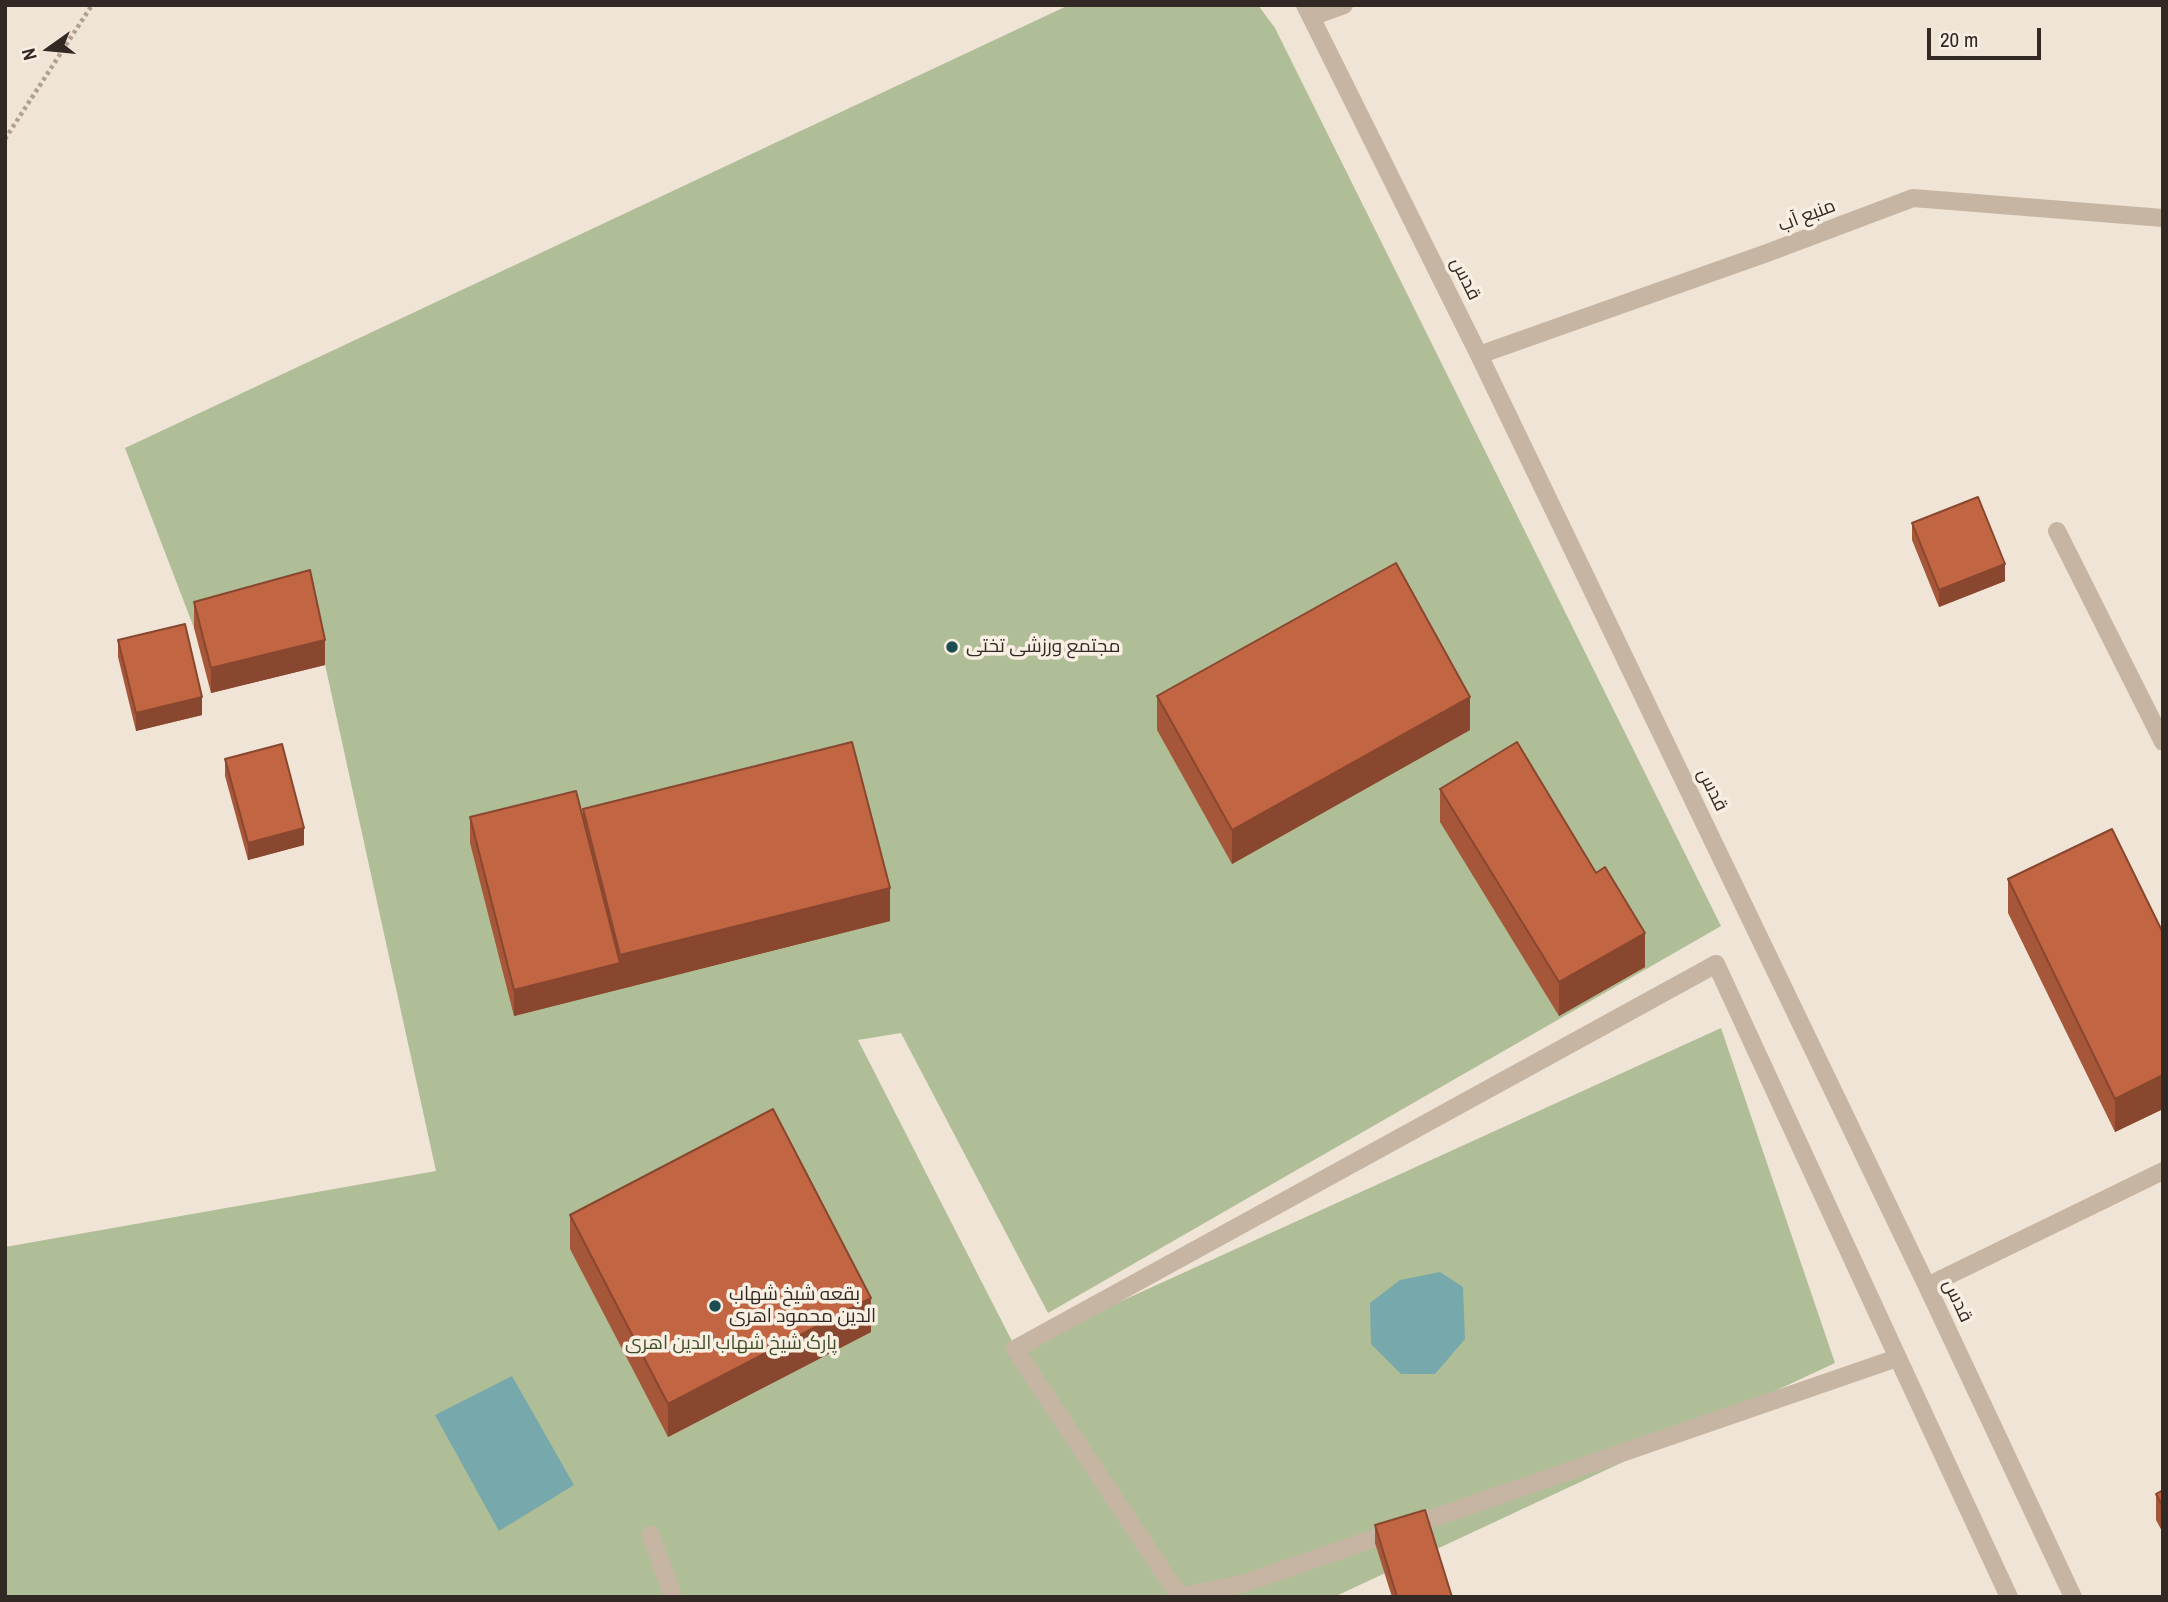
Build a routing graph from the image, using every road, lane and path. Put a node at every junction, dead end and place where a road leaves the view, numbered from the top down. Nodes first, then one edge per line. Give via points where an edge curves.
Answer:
1 (92, 5) edge
2 (1344, 5) edge
3 (1308, 11) edge
4 (5, 139) edge
5 (2163, 218) edge
6 (1479, 355) junction
7 (2057, 531) dead end
8 (2158, 721) edge
9 (2163, 742) edge
10 (2163, 1171) edge
11 (1927, 1286) junction
12 (1900, 1365) junction
13 (651, 1535) dead end
14 (1177, 1596) edge
15 (673, 1597) edge
16 (2009, 1597) edge
17 (2073, 1597) edge

1 - 4 path
2 - 3 street
3 - 6 street, قدس
5 - 6 street, منبع آب via 1913,198
6 - 11 street, قدس
7 - 8 street
8 - 9 street
10 - 11 street
11 - 17 street, قدس
12 - 14 street via 1242,1584
12 - 14 street via 1716,964 1015,1349
12 - 16 street
13 - 15 street

